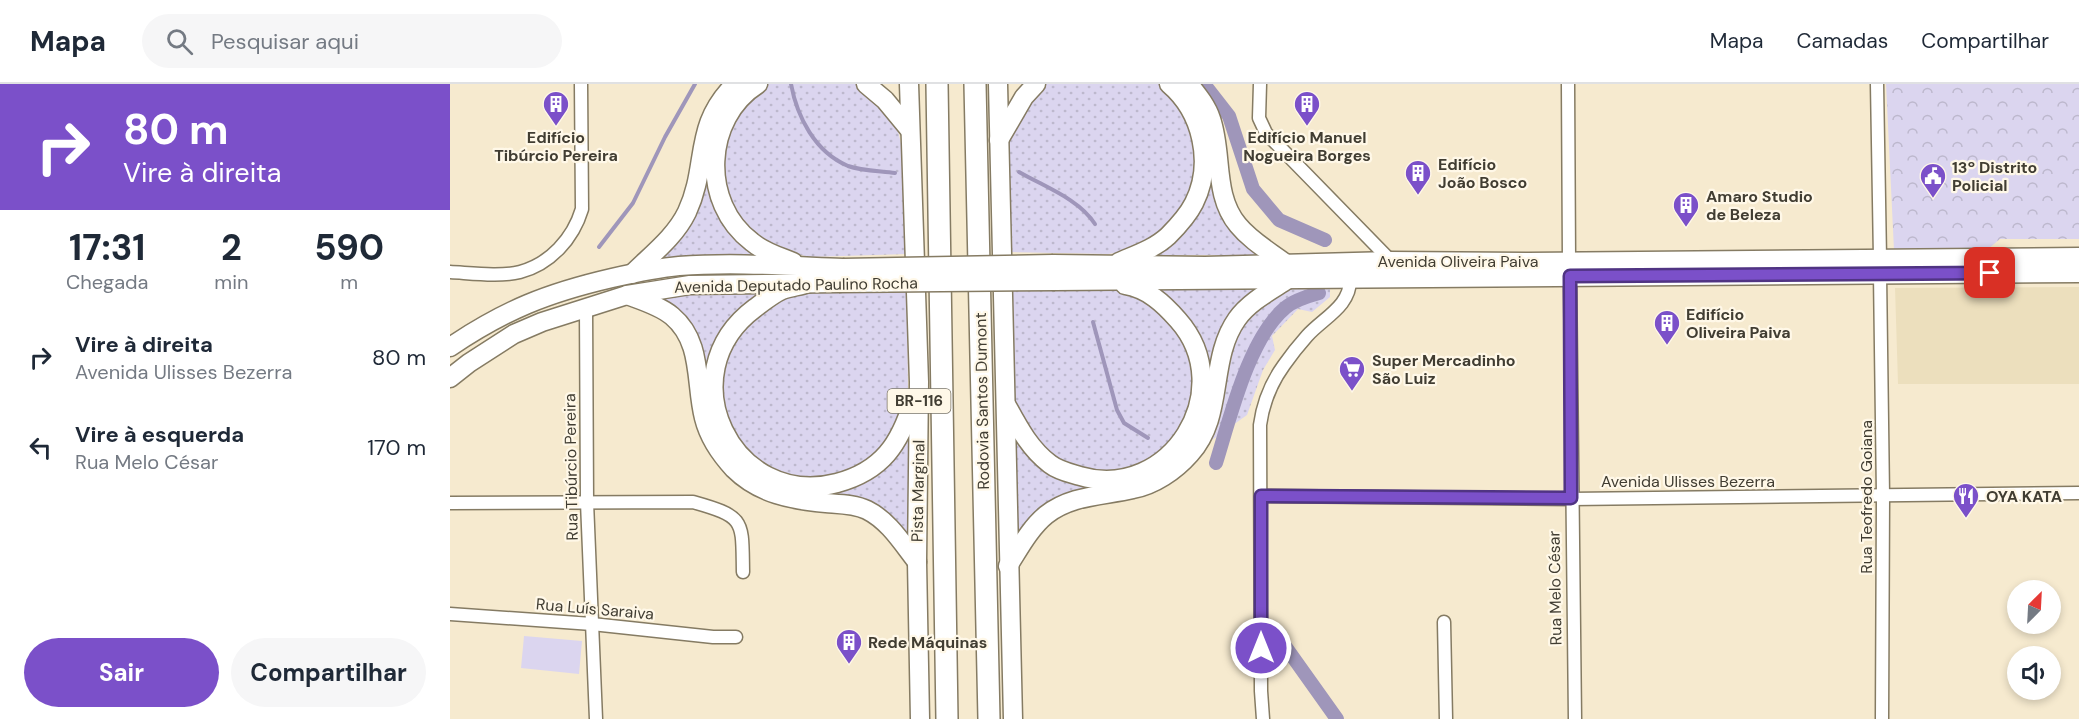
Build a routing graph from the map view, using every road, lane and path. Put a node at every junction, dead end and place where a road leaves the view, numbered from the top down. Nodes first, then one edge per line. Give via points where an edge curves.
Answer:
1 (581, 84) edge
2 (735, 84) edge
3 (758, 84) edge
4 (866, 84) edge
5 (909, 84) edge
6 (937, 84) edge
7 (975, 84) edge
8 (998, 84) edge
9 (1036, 84) edge
10 (1169, 84) edge
11 (1189, 84) edge
12 (1260, 84) edge
13 (1568, 84) edge
14 (1877, 84) edge
15 (909, 129) junction
16 (998, 141) junction
17 (2079, 257) edge
18 (1392, 261) junction
19 (1114, 264) junction
20 (1880, 266) junction
21 (1569, 269) junction
22 (1286, 271) junction
23 (450, 273) edge
24 (1054, 273) junction
25 (2079, 273) edge
26 (632, 274) junction
27 (807, 275) junction
28 (1350, 279) junction
29 (1103, 281) junction
30 (627, 295) junction
31 (586, 309) junction
32 (450, 347) edge
33 (450, 378) edge
34 (919, 382) junction
35 (1005, 402) junction
36 (2079, 493) edge
37 (1261, 496) junction
38 (1883, 496) junction
39 (1571, 498) junction
40 (587, 502) junction
41 (450, 503) edge
42 (917, 562) junction
43 (1008, 566) junction
44 (743, 572) dead end
45 (450, 614) edge
46 (1444, 621) dead end
47 (592, 624) junction
48 (736, 637) dead end
49 (596, 719) edge
50 (920, 719) edge
51 (947, 719) edge
52 (989, 719) edge
53 (1013, 719) edge
54 (1263, 719) edge
55 (1446, 719) edge
56 (1575, 719) edge
57 (1882, 719) edge

1 - 23 street via 582,209 564,244 541,263 520,272
2 - 26 main road via 719,102 708,125 694,193 683,220
3 - 27 main road via 739,101 723,124 714,162 717,189 730,216 750,241
4 - 15 main road
5 - 15 main road, Pista Marginal / BR-116
6 - 51 highway, BR-116
7 - 52 highway, Rodovia Santos Dumont
8 - 16 main road
9 - 16 main road
10 - 19 main road via 1190,108 1199,127 1203,154 1200,188 1184,219 1167,237
11 - 22 main road via 1211,118 1217,139 1221,189 1232,217
12 - 18 street via 1259,118 1266,133
13 - 21 street, Rua Melo César
14 - 20 street, Rua Teofredo Goiana
15 - 34 main road, Pista Marginal / BR-116
16 - 35 main road
17 - 20 main road, Avenida Oliveira Paiva
18 - 21 main road, Avenida Oliveira Paiva
18 - 22 main road, Avenida Oliveira Paiva
19 - 22 main road, Avenida Oliveira Paiva
19 - 24 main road, Avenida Oliveira Paiva
20 - 21 main road, Avenida Oliveira Paiva
20 - 25 main road, Avenida Oliveira Paiva
20 - 38 street, Rua Teofredo Goiana
21 - 28 main road, Avenida Oliveira Paiva
21 - 39 street, Rua Melo César
22 - 28 main road, Avenida Oliveira Paiva
22 - 29 main road, Avenida Oliveira Paiva
22 - 43 main road via 1238,316 1231,328 1221,349 1210,417 1190,454 1177,467 1145,486 1082,498 1046,515
24 - 27 main road, Avenida Deputado Paulino Rocha, bridge
24 - 29 main road, Avenida Oliveira Paiva
26 - 27 main road, Avenida Deputado Paulino Rocha via 679,266
26 - 32 main road, Avenida Deputado Paulino Rocha via 569,288 524,304
27 - 30 main road, Avenida Deputado Paulino Rocha
27 - 34 main road via 739,321 720,349 714,372 714,403 724,432 743,458 772,478 803,487 857,478 880,462 892,447
28 - 37 street via 1346,298 1308,334 1273,381 1260,425
29 - 35 main road via 1133,286 1158,300 1184,327 1199,355 1199,405 1175,449 1154,466 1131,476 1111,480 1084,477 1052,465 1036,452
30 - 31 main road, Avenida Deputado Paulino Rocha
30 - 42 main road via 672,315 689,337 696,355 708,430 719,452 736,471 777,496 867,510 892,529
31 - 33 main road, Avenida Deputado Paulino Rocha via 514,334
31 - 40 street, Rua Tibúrcio Pereira
34 - 42 main road, Pista Marginal / BR-116
35 - 43 main road
36 - 38 street, Avenida Ulisses Bezerra
37 - 39 street, Avenida Ulisses Bezerra
37 - 54 street
38 - 39 street, Avenida Ulisses Bezerra
38 - 57 street, Rua Teofredo Goiana
39 - 56 street, Rua Melo César
40 - 41 street
40 - 44 street via 693,502 727,512 742,533
40 - 47 street, Rua Tibúrcio Pereira
42 - 50 main road, Pista Marginal / BR-116
43 - 53 main road
45 - 47 street, Rua Luís Saraiva
46 - 55 street
47 - 48 street, Rua Luís Saraiva
47 - 49 street, Rua Tibúrcio Pereira

